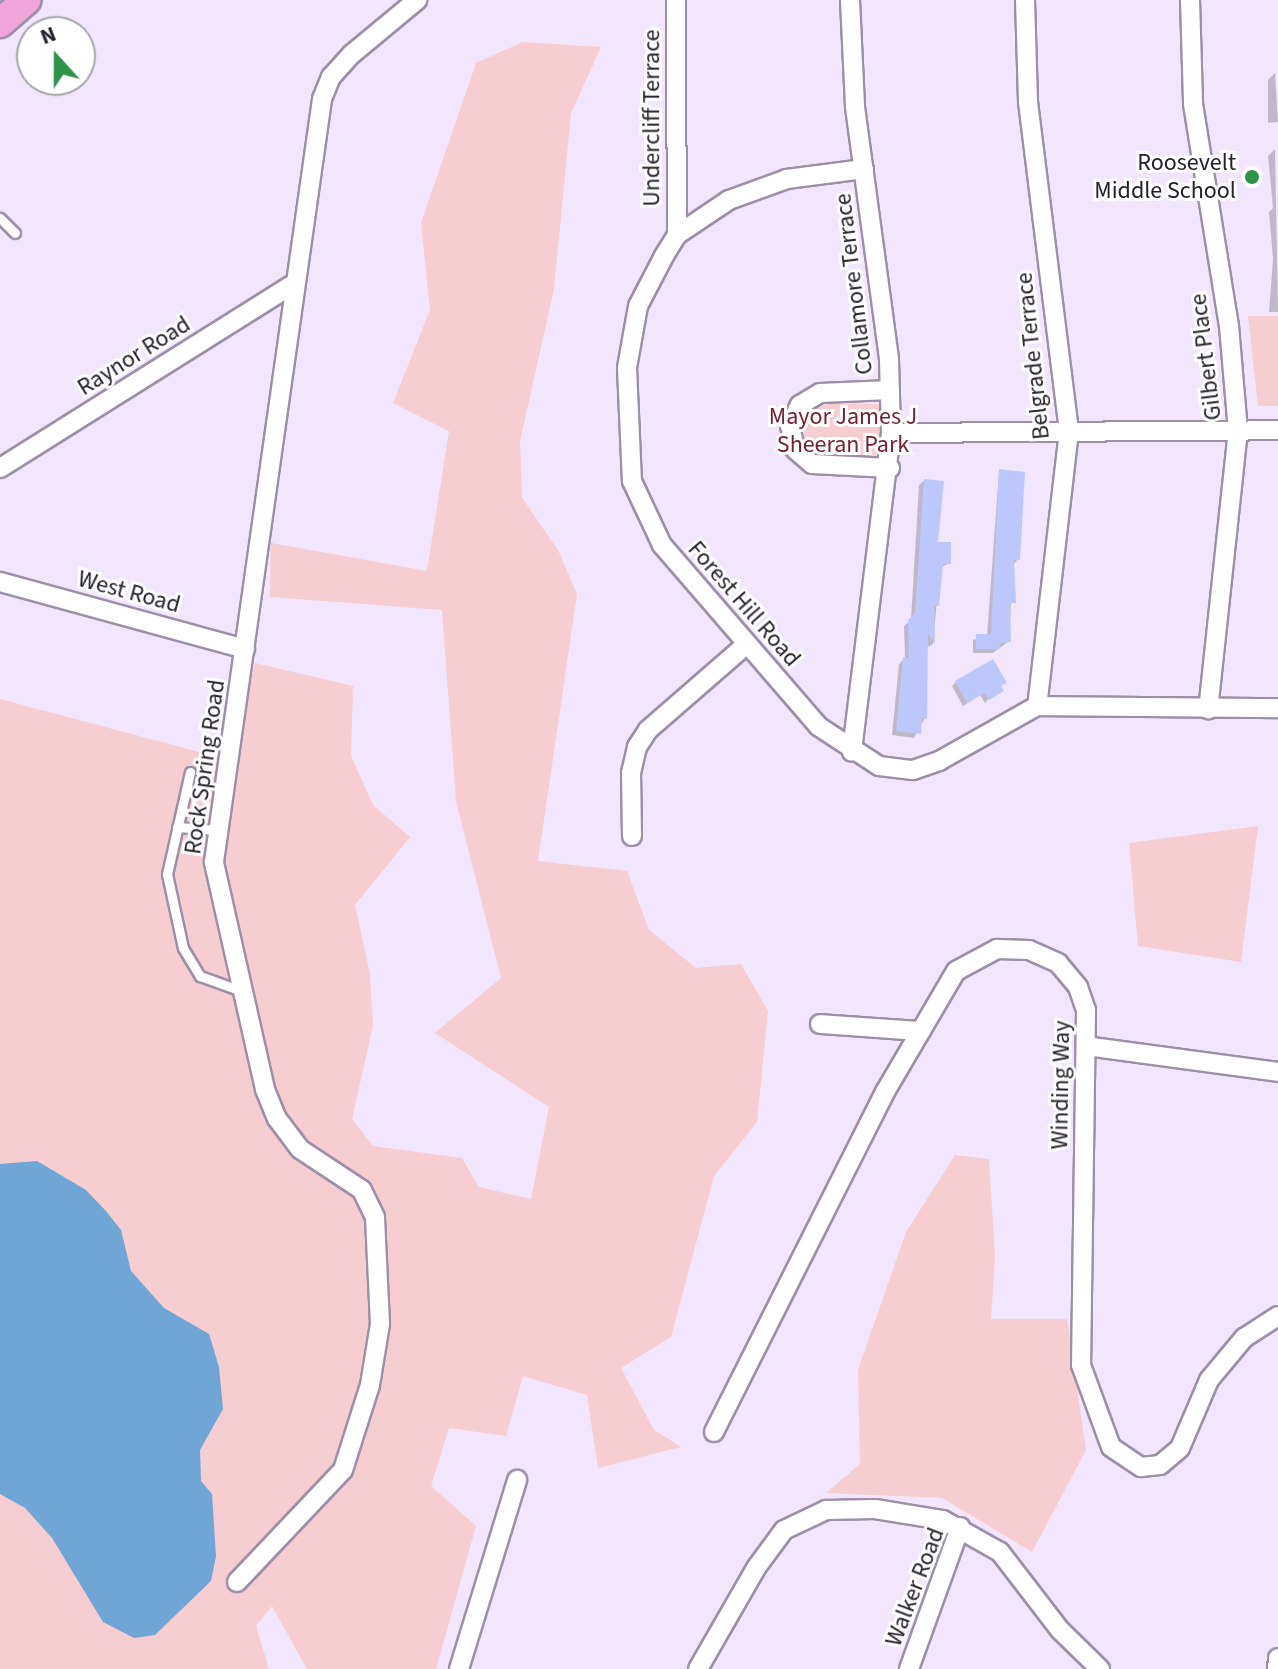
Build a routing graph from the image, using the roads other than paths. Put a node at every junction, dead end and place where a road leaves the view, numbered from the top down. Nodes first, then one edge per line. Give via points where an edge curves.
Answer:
1 (26, 0) edge
2 (417, 0) edge
3 (676, 0) edge
4 (850, 0) edge
5 (1025, 0) edge
6 (1190, 0) edge
7 (0, 23) edge
8 (864, 169) junction
9 (0, 218) edge
10 (15, 233) dead end
11 (677, 235) junction
12 (293, 284) junction
13 (890, 390) junction
14 (1238, 430) junction
15 (1278, 430) edge
16 (1069, 431) junction
17 (891, 433) junction
18 (0, 468) edge
19 (890, 468) junction
20 (0, 582) edge
21 (747, 644) junction
22 (245, 649) junction
23 (1037, 706) junction
24 (1278, 708) edge
25 (1208, 709) junction
26 (852, 752) junction
27 (190, 772) dead end
28 (177, 827) junction
29 (218, 830) junction
30 (632, 836) dead end
31 (242, 991) junction
32 (820, 1024) dead end
33 (921, 1031) junction
34 (1086, 1046) junction
35 (1278, 1072) edge
36 (1278, 1316) edge
37 (714, 1432) dead end
38 (517, 1480) dead end
39 (960, 1527) junction
40 (237, 1582) dead end
41 (1278, 1658) edge
42 (459, 1669) edge
43 (698, 1669) edge
44 (909, 1669) edge
45 (1100, 1669) edge
46 (1277, 1669) edge

1 - 7 main road
2 - 12 street, Rock Spring Road via 331,77 322,99
3 - 11 street, Undercliff Terrace
4 - 8 street, Collamore Terrace
5 - 16 street, Belgrade Terrace via 1028,102
6 - 14 street, Gilbert Place via 1193,104 1229,326
8 - 11 street via 814,173 753,190
8 - 13 street, Collamore Terrace
9 - 10 lane
11 - 21 street, Forest Hill Road via 638,306 633,328 627,368 632,481 662,545
12 - 18 street, Raynor Road
12 - 22 street, Rock Spring Road
13 - 17 street, Collamore Terrace
13 - 19 street via 820,393 800,405 790,426 795,449 812,464
14 - 15 street
14 - 16 street
14 - 25 street, Gilbert Place
16 - 17 street
16 - 23 street, Belgrade Terrace
17 - 19 street, Collamore Terrace
19 - 26 street, Collamore Terrace
20 - 22 street, West Road
21 - 26 street, Forest Hill Road via 818,726
21 - 30 street via 648,730 637,747 631,773
22 - 29 street, Rock Spring Road
23 - 25 street, Forest Hill Road
23 - 26 street, Forest Hill Road via 913,770 879,766
24 - 25 street, Forest Hill Road
27 - 28 lane
28 - 29 lane
28 - 31 lane via 167,874 183,948 200,976
29 - 31 street, Rock Spring Road via 214,862 219,900
31 - 40 street, Rock Spring Road via 277,1119 300,1149 362,1190 375,1217 380,1324 370,1385 343,1470
32 - 33 street
33 - 34 street, Winding Way via 956,971 982,953 1013,948 1044,955 1069,974 1086,1010
33 - 37 street, Winding Way
34 - 35 street
34 - 36 street, Winding Way via 1081,1365 1111,1447 1141,1467 1160,1465 1180,1448 1209,1380 1244,1338
38 - 42 street
39 - 43 street via 875,1509 826,1510 805,1517 784,1530 756,1568
39 - 44 street, Walker Road
39 - 45 street, Walker Road via 1000,1552 1060,1630
41 - 46 street

